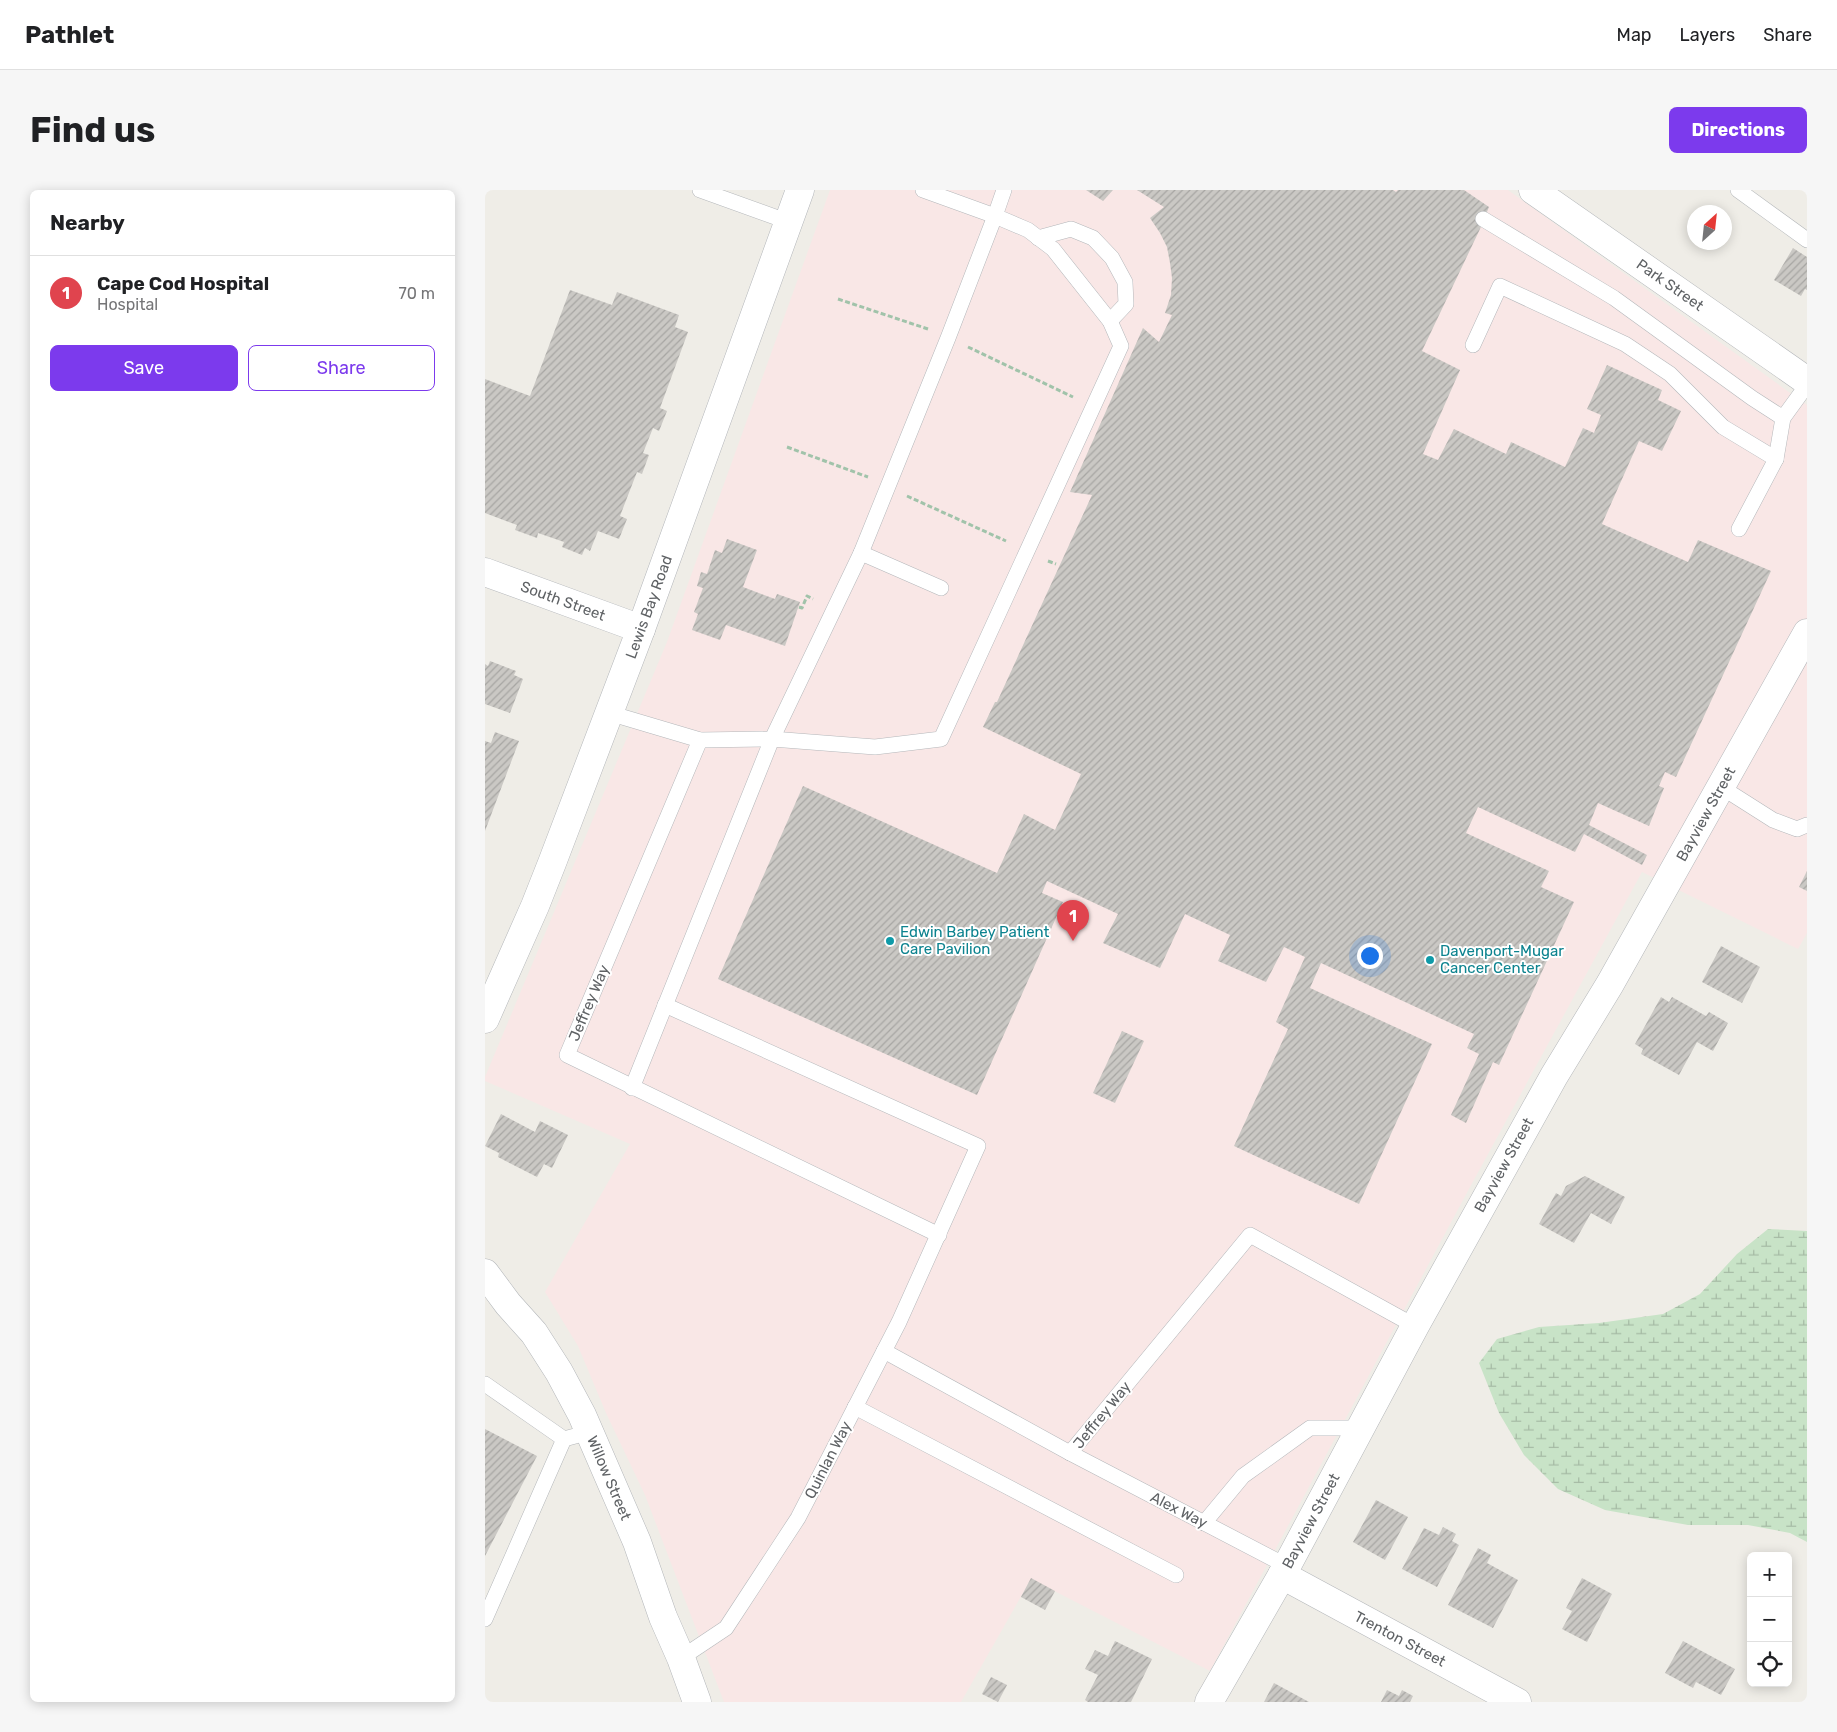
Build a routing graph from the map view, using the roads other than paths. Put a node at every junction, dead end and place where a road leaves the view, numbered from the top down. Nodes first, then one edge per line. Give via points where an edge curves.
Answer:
1 (700, 190) edge
2 (800, 190) edge
3 (923, 190) edge
4 (1004, 190) edge
5 (1533, 190) edge
6 (1739, 190) edge
7 (995, 216) junction
8 (1483, 219) dead end
9 (789, 222) junction
10 (1038, 238) junction
11 (1807, 240) edge
12 (1110, 321) junction
13 (1473, 345) dead end
14 (1807, 381) edge
15 (1807, 385) edge
16 (1783, 418) junction
17 (1776, 459) junction
18 (1739, 529) dead end
19 (861, 553) junction
20 (485, 572) edge
21 (941, 588) dead end
22 (641, 629) junction
23 (1807, 632) edge
24 (609, 713) junction
25 (772, 739) junction
26 (700, 740) junction
27 (1721, 787) junction
28 (1807, 826) edge
29 (665, 1005) junction
30 (485, 1018) edge
31 (632, 1088) junction
32 (939, 1235) junction
33 (485, 1273) edge
34 (1415, 1326) junction
35 (884, 1351) junction
36 (485, 1384) edge
37 (855, 1408) junction
38 (1360, 1428) junction
39 (577, 1436) junction
40 (1070, 1453) junction
41 (1204, 1523) junction
42 (1285, 1570) junction
43 (1176, 1575) dead end
44 (485, 1619) edge
45 (681, 1658) junction
46 (697, 1702) edge
47 (1209, 1702) edge
48 (1517, 1702) edge

1 - 9 lane
2 - 9 street, Lewis Bay Road
3 - 7 lane
4 - 7 lane
5 - 14 street, Park Street
6 - 11 lane
7 - 10 lane via 1028,230
7 - 19 lane
8 - 16 lane via 1614,298
9 - 22 street, Lewis Bay Road
10 - 12 lane via 1053,249
10 - 12 lane via 1071,228 1093,238 1112,258 1125,282 1127,304
12 - 25 lane via 1121,346 941,739 875,747
13 - 17 lane via 1500,286 1625,344 1670,374 1723,426
15 - 16 lane
16 - 17 lane
17 - 18 lane
19 - 21 lane
19 - 25 lane
20 - 22 street, South Street
22 - 24 street, Lewis Bay Road
23 - 27 street, Bayview Street
24 - 26 lane
24 - 30 street, Lewis Bay Road via 535,906
25 - 26 lane
25 - 29 lane
26 - 31 lane, Jeffrey Way via 567,1055
27 - 28 lane via 1773,820 1797,829
27 - 34 street, Bayview Street via 1554,1076
29 - 31 lane
29 - 32 lane, Quinlan Way via 978,1146
31 - 32 lane, Jeffrey Way
32 - 35 lane, Quinlan Way
33 - 39 street, Willow Street via 534,1333 559,1372
34 - 38 street, Bayview Street
34 - 40 lane, Jeffrey Way via 1250,1235
35 - 37 lane, Quinlan Way
35 - 40 lane, Jeffrey Way
36 - 39 lane
37 - 43 lane
37 - 45 lane, Quinlan Way via 798,1518 726,1628
38 - 41 lane via 1310,1428 1243,1476
38 - 42 street, Bayview Street
39 - 44 lane
39 - 45 street, Willow Street via 637,1542 663,1618
40 - 41 lane, Alex Way
41 - 42 lane, Alex Way
42 - 47 street, Bayview Street
42 - 48 street, Trenton Street
45 - 46 street, Willow Street

